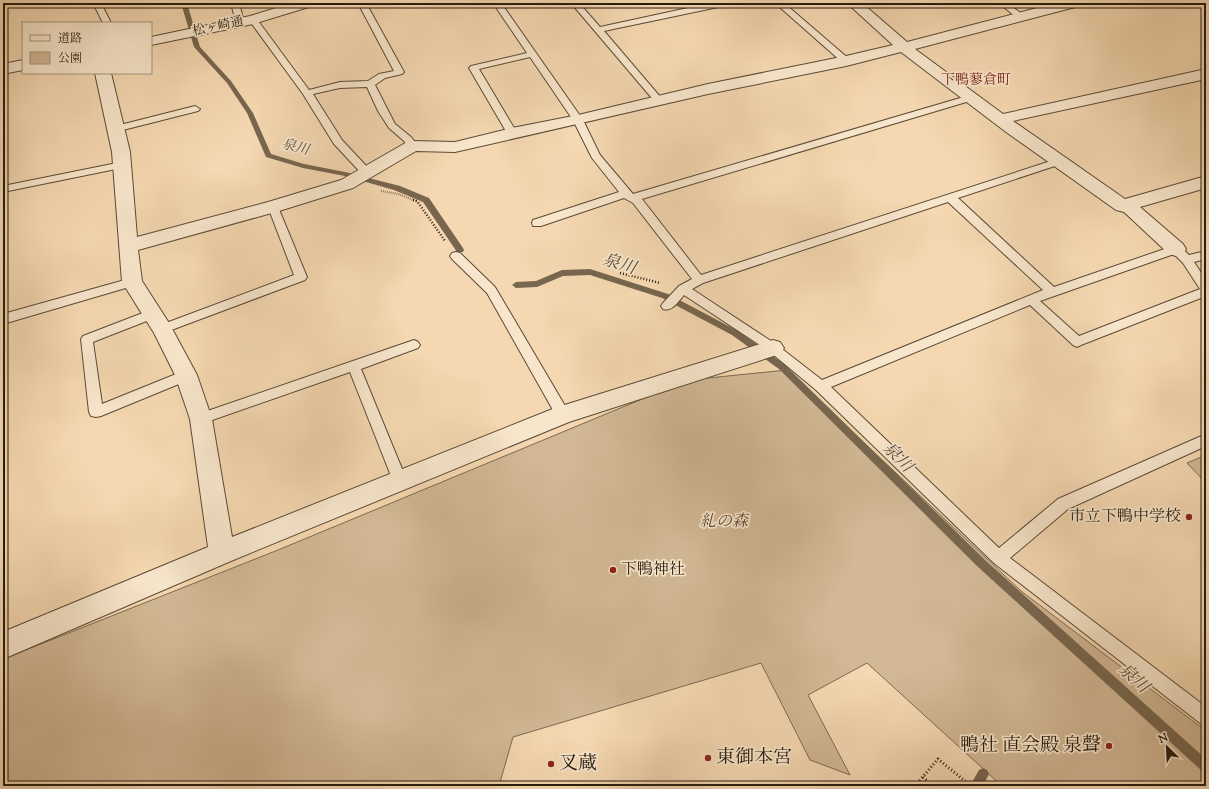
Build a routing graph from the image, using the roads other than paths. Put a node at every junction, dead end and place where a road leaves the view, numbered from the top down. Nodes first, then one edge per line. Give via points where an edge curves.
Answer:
1 (15, 3) edge
2 (97, 3) edge
3 (235, 3) edge
4 (307, 3) edge
5 (362, 3) edge
6 (497, 3) edge
7 (575, 3) edge
8 (723, 3) edge
9 (779, 3) edge
10 (854, 3) edge
11 (1003, 3) edge
12 (1074, 3) edge
13 (3, 5) edge
14 (1020, 16) junction
15 (246, 21) junction
16 (106, 22) edge
17 (599, 30) junction
18 (152, 41) edge
19 (904, 47) junction
20 (533, 54) junction
21 (846, 61) junction
22 (22, 65) edge
23 (3, 69) edge
24 (103, 74) edge
25 (1206, 74) edge
26 (370, 84) junction
27 (307, 93) junction
28 (970, 98) junction
29 (659, 101) junction
30 (195, 109) dead end
31 (1001, 119) junction
32 (578, 120) junction
33 (116, 128) junction
34 (512, 133) junction
35 (412, 146) junction
36 (1057, 162) junction
37 (122, 165) junction
38 (366, 172) junction
39 (1206, 182) edge
40 (3, 188) edge
41 (629, 195) junction
42 (950, 197) junction
43 (1122, 206) junction
44 (273, 207) junction
45 (537, 223) dead end
46 (128, 246) junction
47 (1182, 254) junction
48 (1206, 255) edge
49 (456, 256) road end
50 (699, 280) junction
51 (132, 282) junction
52 (683, 289) junction
53 (1206, 290) edge
54 (1052, 292) junction
55 (1032, 300) junction
56 (667, 306) dead end
57 (3, 319) edge
58 (158, 322) junction
59 (414, 344) dead end
60 (773, 348) junction
61 (353, 365) junction
62 (186, 375) junction
63 (821, 386) junction
64 (563, 415) junction
65 (201, 419) junction
66 (1206, 440) edge
67 (400, 481) junction
68 (222, 553) junction
69 (998, 558) junction
70 (3, 646) edge
71 (1206, 717) edge

1 - 13 lane
2 - 16 lane
3 - 15 lane
4 - 15 street, 松ヶ崎通
5 - 26 lane via 399,72 382,76
6 - 20 lane
7 - 17 lane
8 - 17 lane
9 - 21 lane
10 - 19 street
11 - 14 lane
12 - 14 street
14 - 19 street
15 - 18 street, 松ヶ崎通
15 - 27 lane
17 - 29 lane
19 - 21 street
19 - 28 street
20 - 32 lane
20 - 34 lane via 474,68
21 - 29 street
22 - 23 street
24 - 33 street
25 - 31 street
26 - 27 lane via 340,84
26 - 35 lane via 393,127 408,138
27 - 38 lane via 338,142
28 - 31 street
28 - 41 lane
29 - 32 street
30 - 33 lane
31 - 36 street
32 - 34 street
32 - 41 lane via 596,156
33 - 37 street
34 - 35 street via 455,148
35 - 38 street
36 - 42 lane
36 - 43 street
37 - 40 lane
37 - 46 street
38 - 44 street via 345,185
39 - 43 street
41 - 45 lane
41 - 50 lane via 637,200
42 - 50 lane
42 - 54 lane
43 - 47 street via 1130,207
44 - 46 street
44 - 58 lane via 301,276
46 - 51 street
47 - 48 lane
47 - 53 lane
47 - 54 lane
49 - 64 lane via 491,290
50 - 52 lane
51 - 57 lane
51 - 58 street
52 - 56 lane
52 - 60 lane
53 - 55 lane via 1077,342
54 - 55 lane
55 - 63 lane
58 - 62 street
58 - 62 lane via 87,339 96,412
59 - 61 lane
60 - 63 lane
60 - 64 street
61 - 65 lane
61 - 67 lane
62 - 65 street
63 - 69 lane
64 - 67 street
65 - 68 street
66 - 69 lane via 1063,504
67 - 68 street
68 - 70 street
69 - 71 lane

